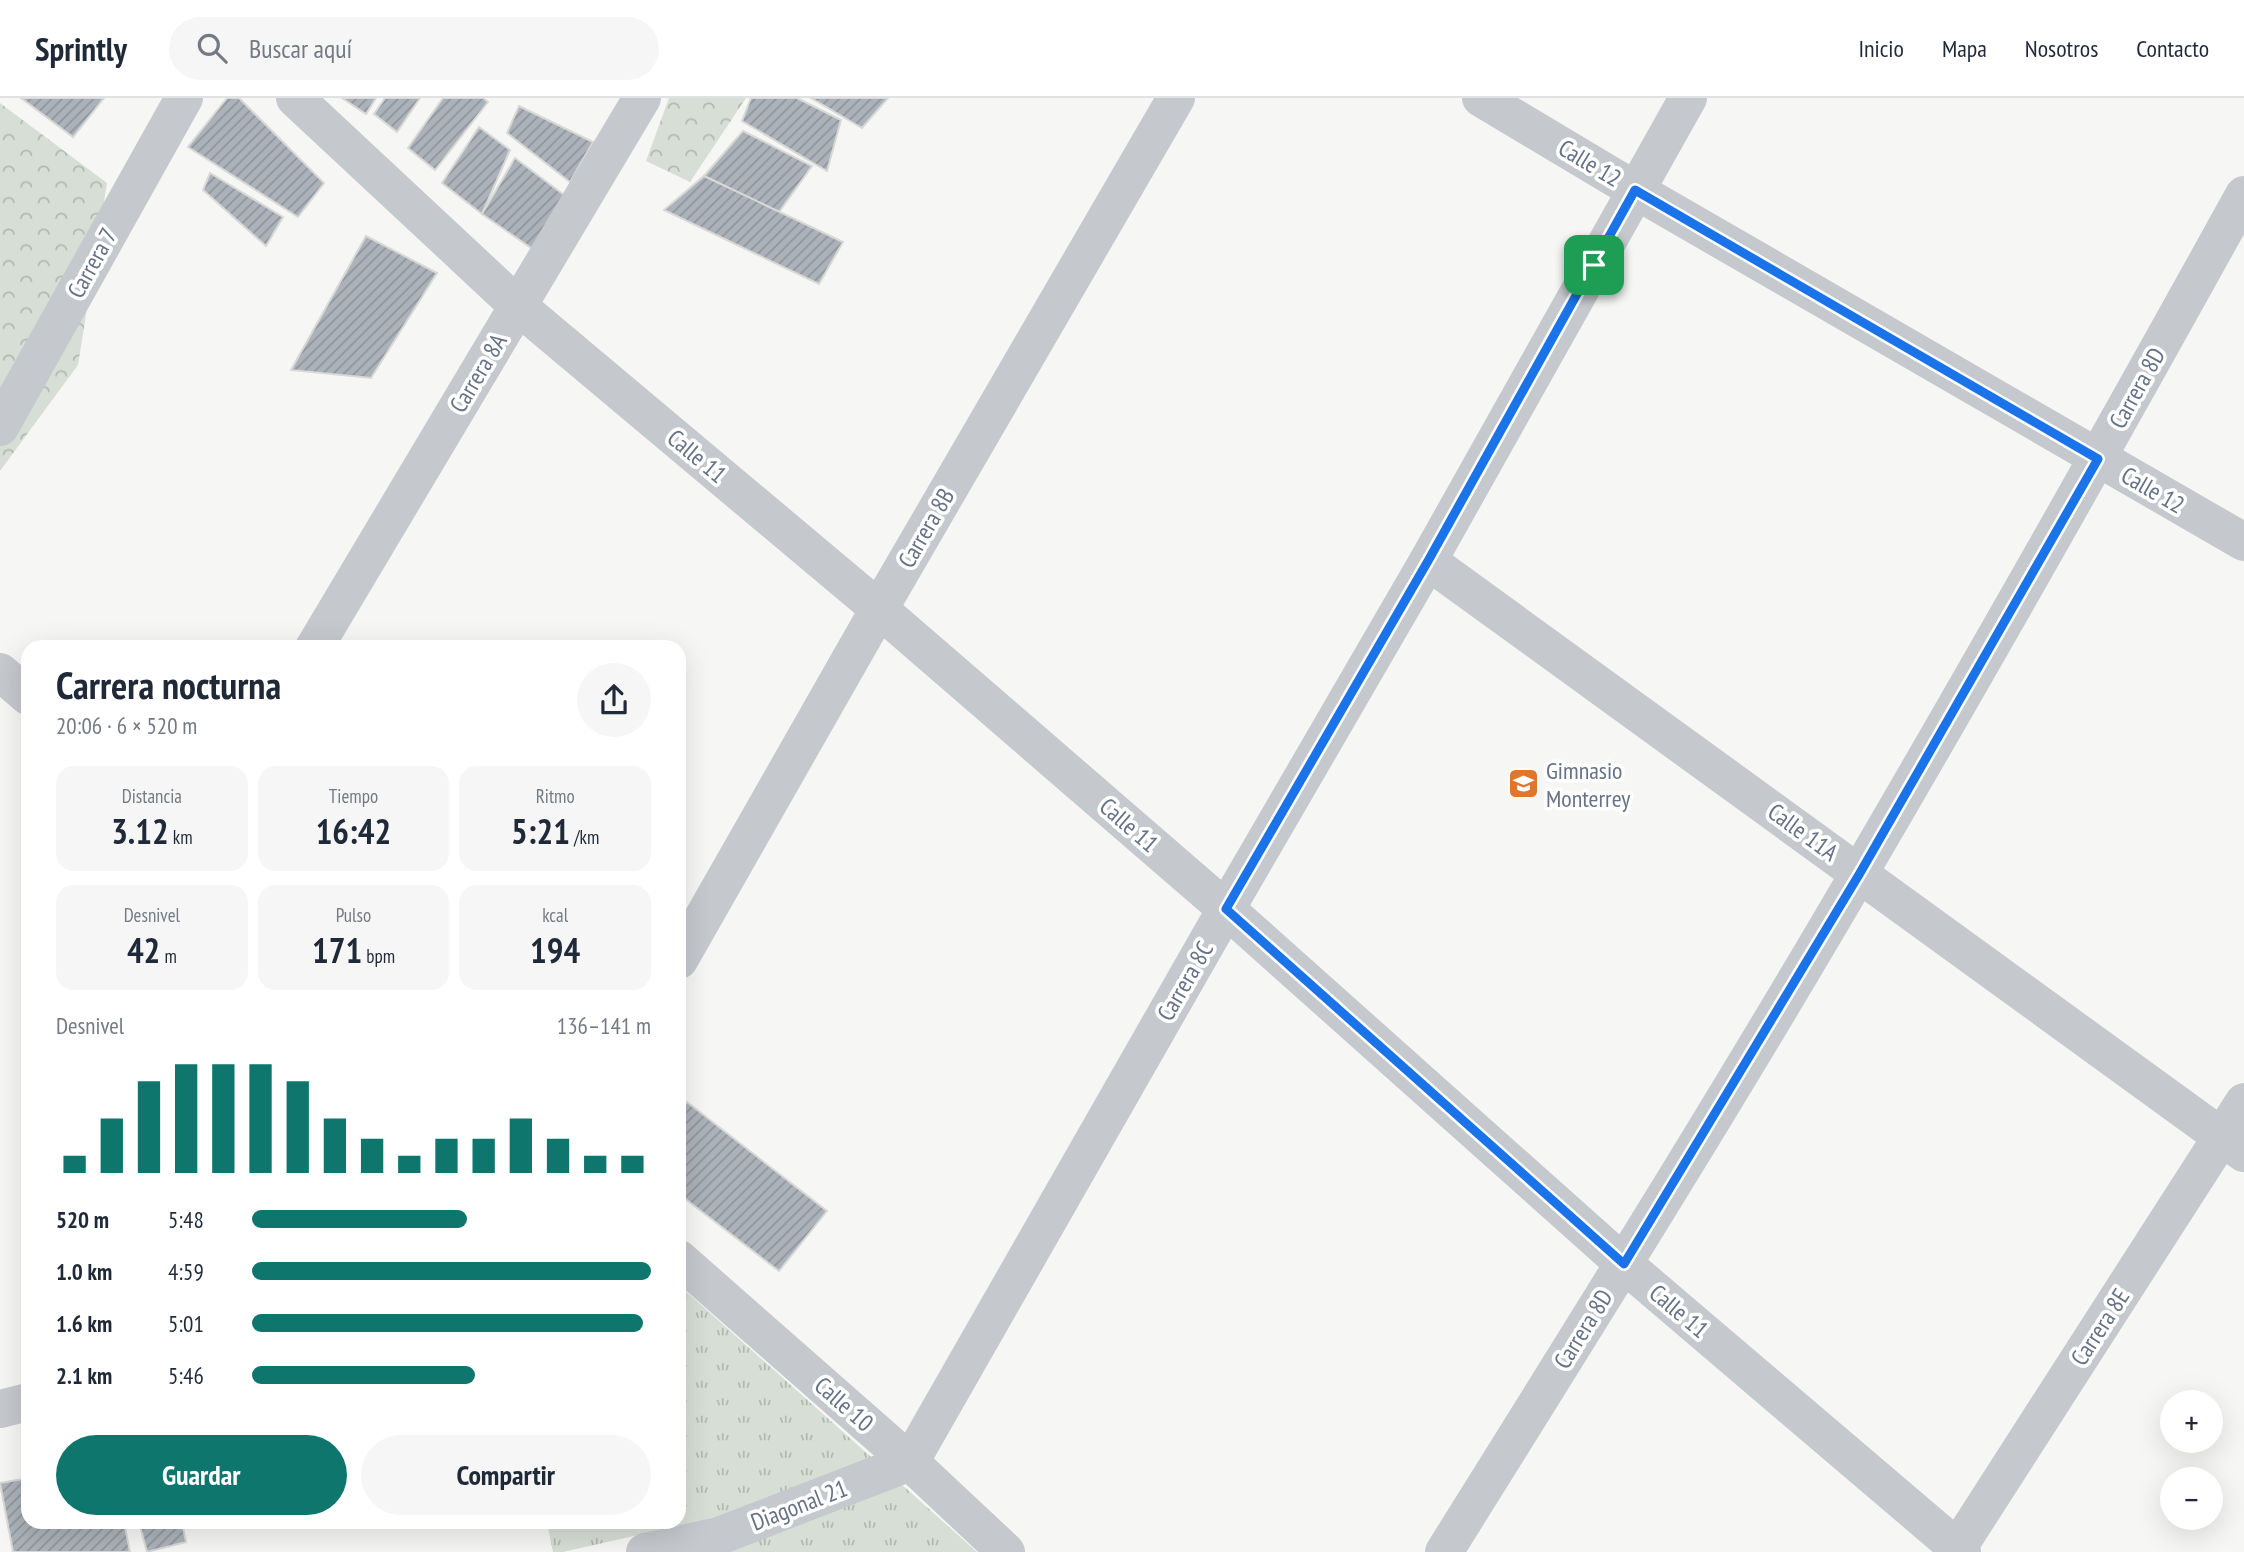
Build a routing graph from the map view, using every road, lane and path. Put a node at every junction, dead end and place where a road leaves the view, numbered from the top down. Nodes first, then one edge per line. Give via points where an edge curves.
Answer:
1 (184, 98) edge
2 (295, 98) edge
3 (642, 98) edge
4 (1175, 98) edge
5 (1481, 98) edge
6 (1688, 98) edge
7 (1635, 190) junction
8 (2244, 195) edge
9 (518, 306) junction
10 (0, 427) edge
11 (2098, 459) junction
12 (2244, 542) edge
13 (1428, 561) junction
14 (879, 608) junction
15 (319, 640) edge
16 (0, 672) edge
17 (21, 690) edge
18 (1860, 873) junction
19 (1226, 909) junction
20 (686, 948) edge
21 (2244, 1102) edge
22 (2233, 1145) edge
23 (1624, 1264) junction
24 (686, 1265) edge
25 (21, 1404) edge
26 (0, 1409) edge
27 (910, 1462) junction
28 (1958, 1551) edge
29 (645, 1552) edge
30 (1006, 1552) edge
31 (1444, 1552) edge

1 - 10 street, Carrera 7
2 - 9 street, Calle 11
3 - 9 street, Carrera 8A
4 - 14 street, Carrera 8B
5 - 7 street, Calle 12
6 - 7 street, Carrera 8C
7 - 11 street, Calle 12
7 - 13 street, Carrera 8C
8 - 11 street, Carrera 8D
9 - 14 street, Calle 11
9 - 15 street, Carrera 8A
11 - 12 street, Calle 12
11 - 18 street, Carrera 8D
13 - 18 street, Calle 11A
13 - 19 street, Carrera 8C
14 - 19 street, Calle 11
14 - 20 street, Carrera 8B
16 - 17 street
18 - 22 street, Calle 11A
18 - 23 street, Carrera 8D
19 - 23 street, Calle 11
19 - 27 street, Carrera 8C
21 - 22 street, Carrera 8E
22 - 28 street, Carrera 8E
23 - 28 street, Calle 11
23 - 31 street, Carrera 8D
24 - 27 street, Calle 10
25 - 26 street
27 - 29 street, Diagonal 21 via 719,1536
27 - 30 street, Calle 10

